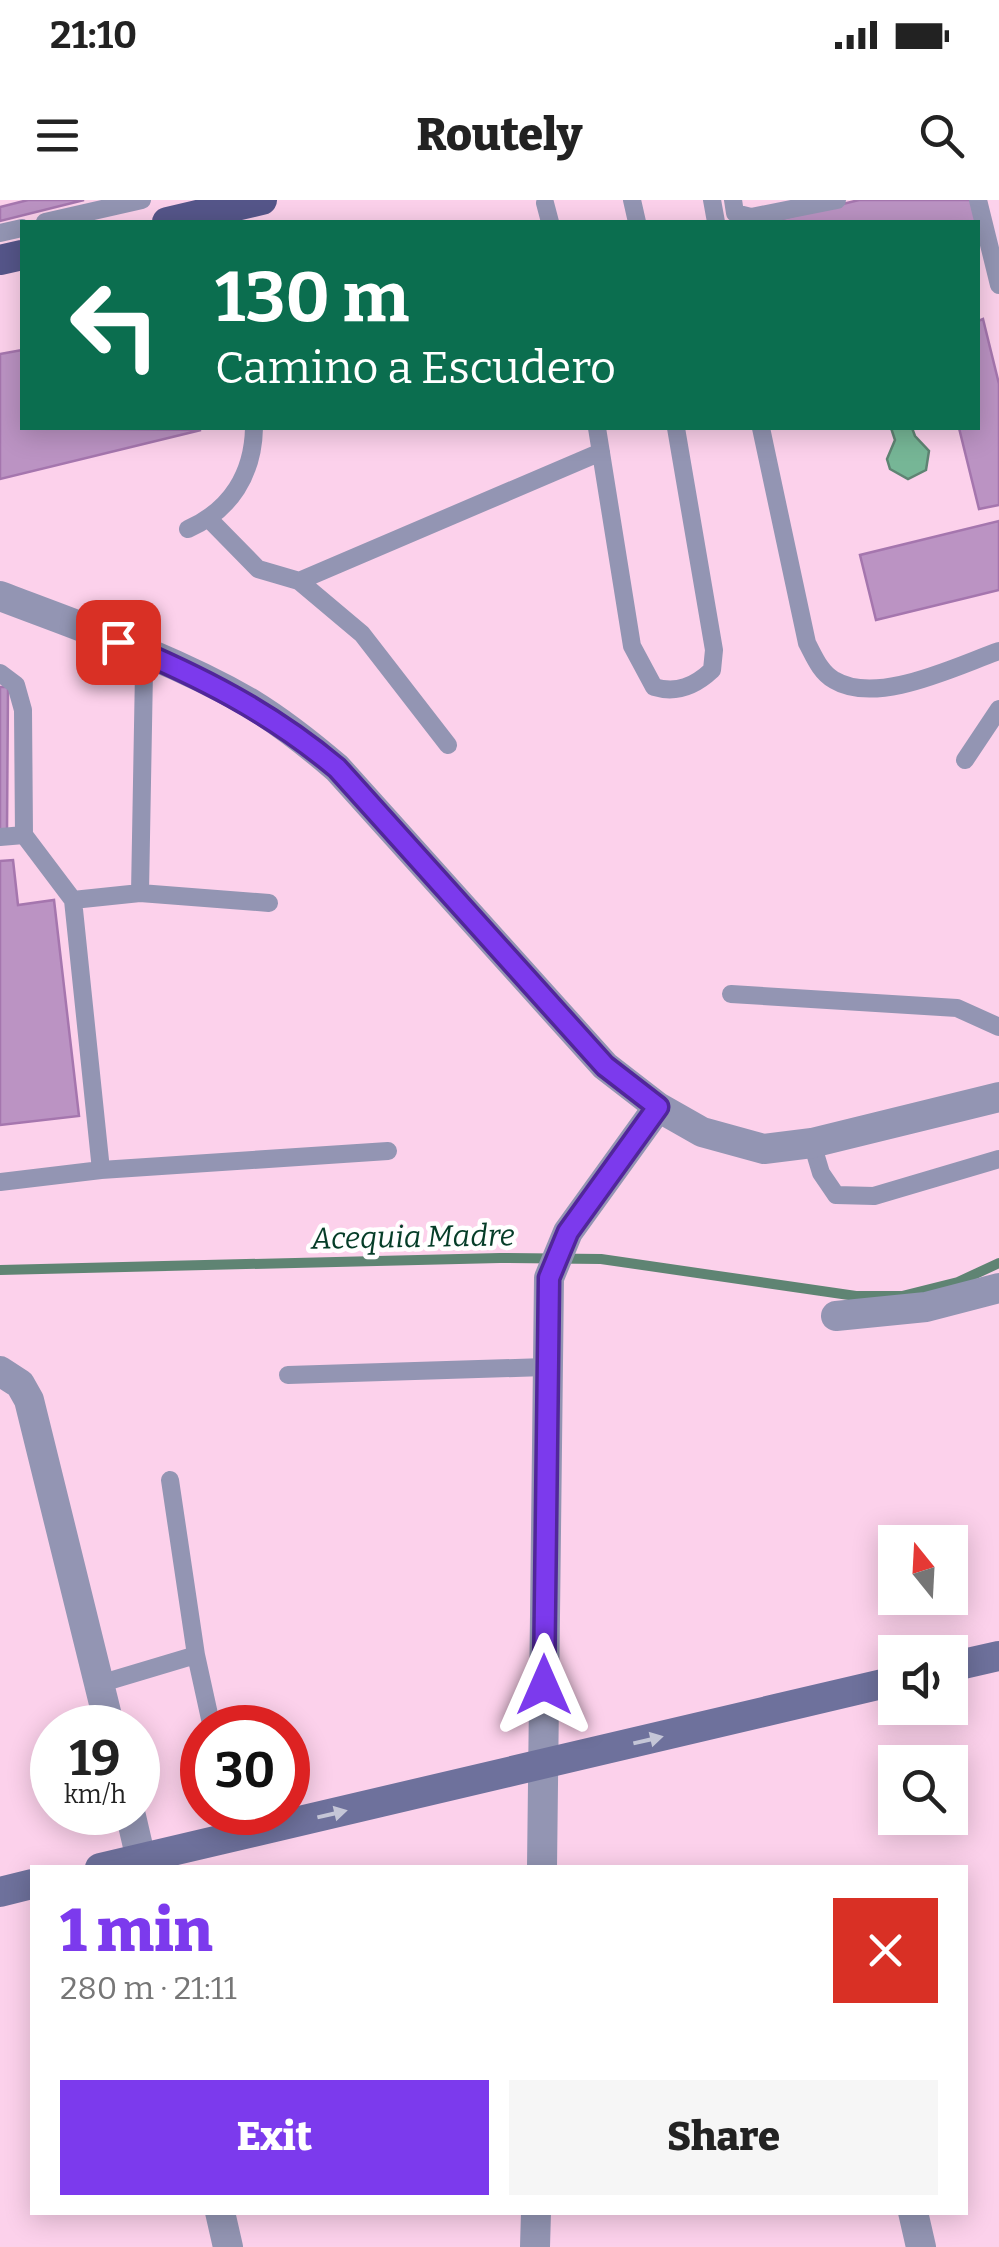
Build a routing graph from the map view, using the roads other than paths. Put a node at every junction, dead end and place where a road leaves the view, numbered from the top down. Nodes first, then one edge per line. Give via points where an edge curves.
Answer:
1 (142, 200) edge
2 (262, 200) edge
3 (733, 200) edge
4 (836, 200) edge
5 (978, 200) edge
6 (545, 203) dead end
7 (219, 217) edge
8 (54, 220) edge
9 (188, 220) edge
10 (549, 220) edge
11 (999, 286) edge
12 (254, 430) edge
13 (598, 430) edge
14 (676, 430) edge
15 (761, 430) edge
16 (602, 452) junction
17 (209, 520) junction
18 (188, 529) dead end
19 (298, 582) junction
20 (0, 596) edge
21 (999, 651) edge
22 (151, 656) junction
23 (0, 673) edge
24 (999, 709) edge
25 (448, 745) dead end
26 (964, 760) dead end
27 (24, 835) junction
28 (0, 838) edge
29 (140, 894) junction
30 (72, 900) junction
31 (269, 903) dead end
32 (731, 994) dead end
33 (999, 1027) edge
34 (999, 1097) edge
35 (658, 1107) junction
36 (812, 1143) junction
37 (388, 1151) dead end
38 (999, 1159) edge
39 (102, 1170) junction
40 (0, 1182) edge
41 (999, 1288) edge
42 (836, 1316) dead end
43 (545, 1367) junction
44 (0, 1372) edge
45 (288, 1375) dead end
46 (170, 1480) dead end
47 (196, 1655) junction
48 (999, 1656) edge
49 (968, 1664) edge
50 (99, 1684) junction
51 (878, 1684) edge
52 (104, 1705) edge
53 (207, 1705) edge
54 (543, 1765) junction
55 (135, 1835) edge
56 (142, 1863) edge
57 (542, 1865) edge
58 (30, 1884) edge
59 (0, 1892) edge
60 (221, 2215) edge
61 (536, 2215) edge
62 (915, 2215) edge
63 (228, 2247) edge
64 (535, 2247) edge
65 (921, 2247) edge

1 - 8 lane
2 - 7 main road
3 - 4 lane via 735,212 751,218
5 - 11 lane
6 - 10 lane
7 - 9 main road
12 - 17 lane via 243,480
13 - 16 lane
14 - 16 lane via 714,650 712,670 670,692 654,687 632,646
15 - 21 lane via 807,643 834,681 884,689
16 - 19 lane
17 - 18 lane
17 - 19 lane via 258,568
19 - 25 lane via 362,634
20 - 22 street
22 - 29 lane via 144,671
22 - 35 street via 248,702 337,768 605,1066
23 - 27 lane via 16,685 23,710
24 - 26 lane
27 - 28 lane
27 - 30 lane
29 - 30 lane
29 - 31 lane
30 - 39 lane
32 - 33 lane via 957,1008
34 - 36 street
35 - 36 street via 702,1132 764,1149
35 - 43 street via 568,1232 549,1278
36 - 38 lane via 836,1195 874,1196
37 - 39 lane
39 - 40 lane
41 - 42 street via 926,1307
43 - 45 lane
43 - 54 street
44 - 50 street via 20,1384 29,1400
46 - 47 lane
47 - 50 lane
47 - 53 lane
48 - 49 main road
50 - 52 street
54 -> 51 main road
56 -> 54 main road
54 - 57 street
55 - 56 street
58 - 59 main road
60 - 63 street
61 - 64 street
62 - 65 street

